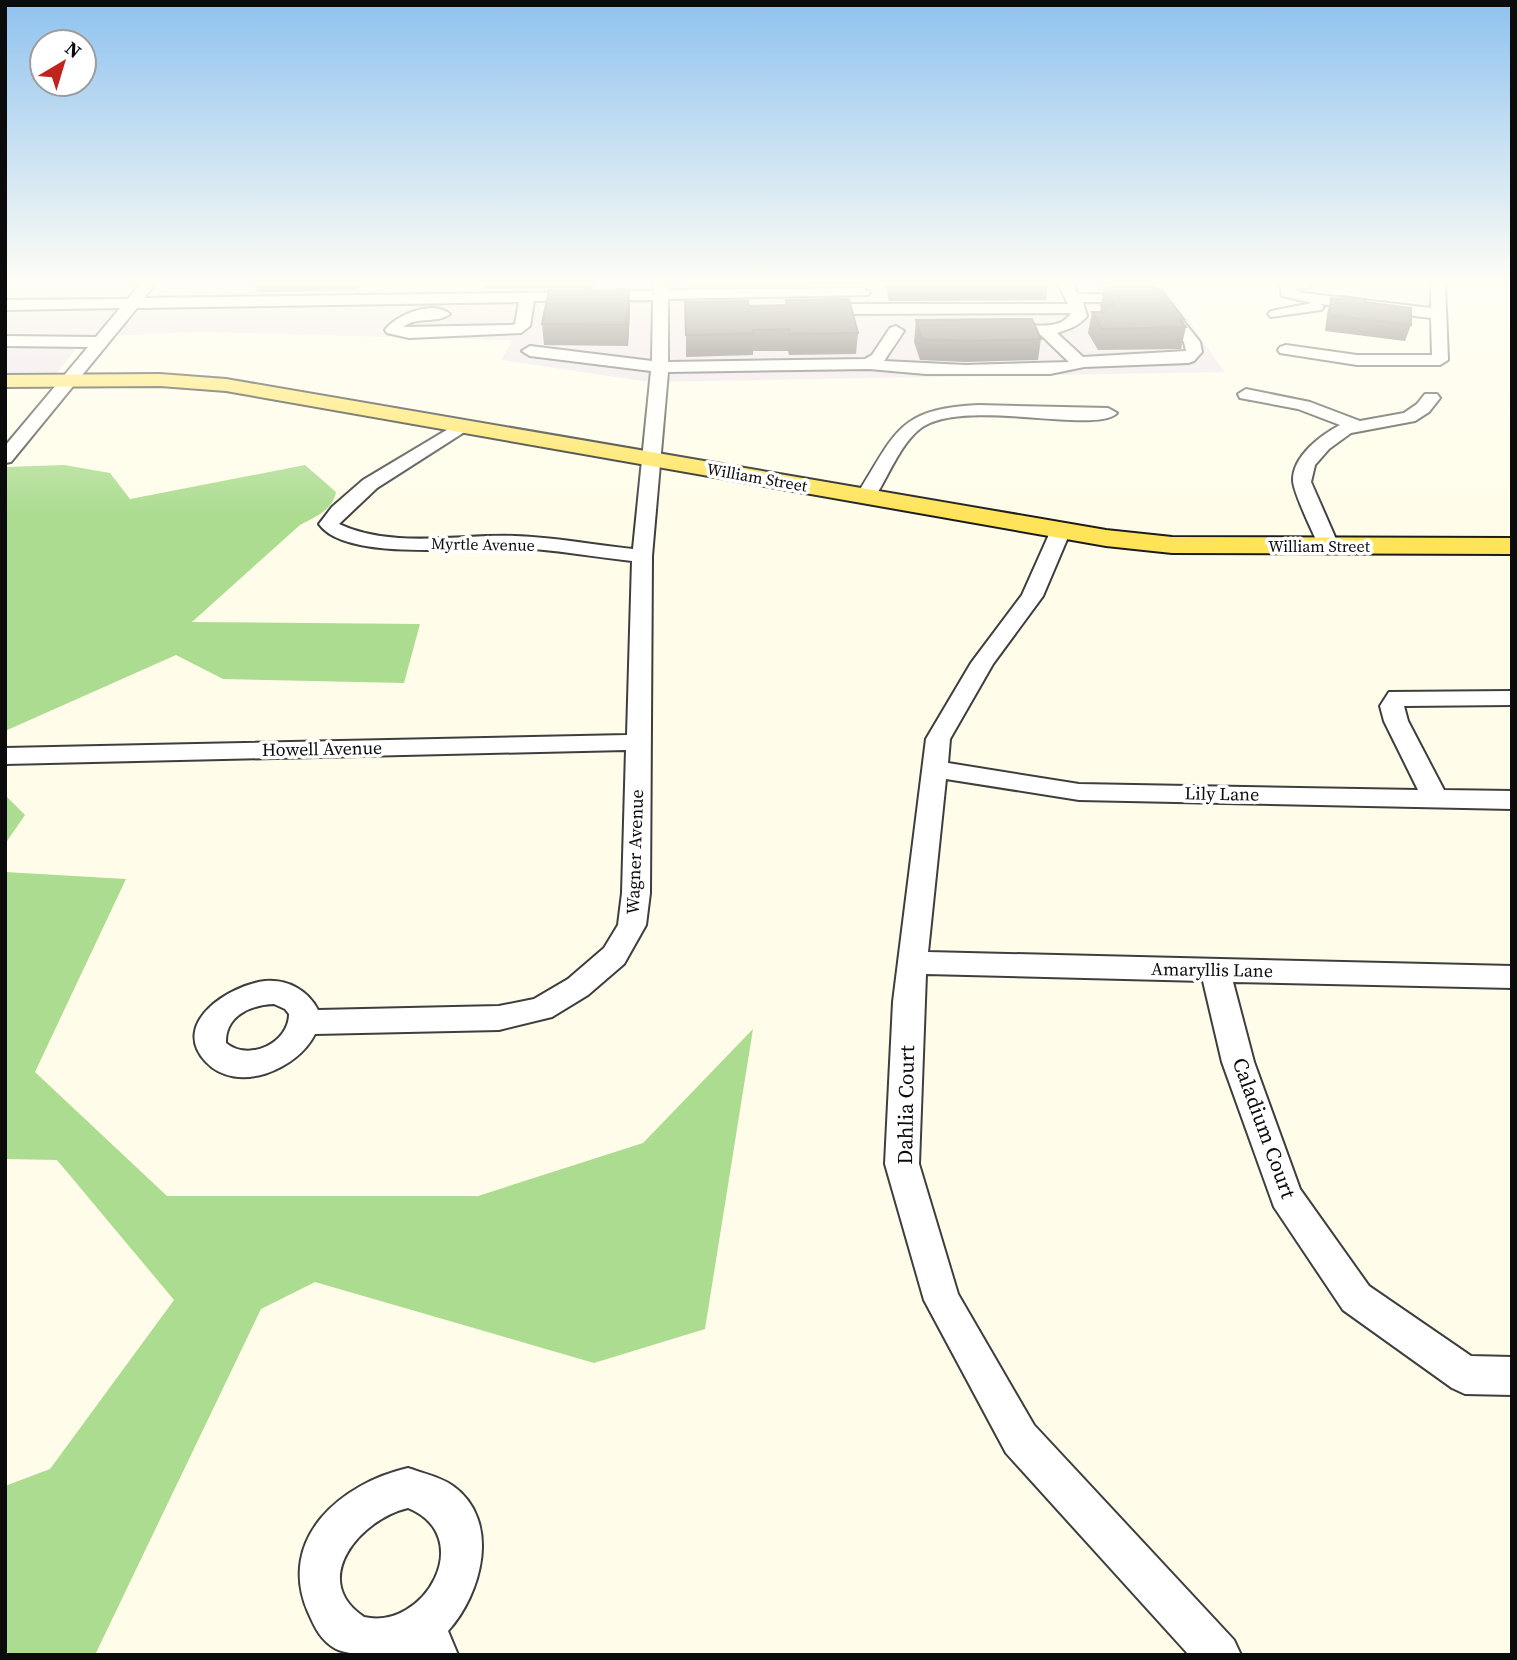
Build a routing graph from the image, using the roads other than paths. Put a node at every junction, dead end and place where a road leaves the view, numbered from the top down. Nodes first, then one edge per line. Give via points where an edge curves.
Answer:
1 (83, 361) edge
2 (615, 361) edge
3 (660, 361) edge
4 (873, 361) edge
5 (1094, 361) edge
6 (1079, 362) joint
7 (869, 364) junction
8 (660, 367) junction
9 (68, 380) junction
10 (5, 381) edge
11 (1246, 394) dead end
12 (1431, 398) dead end
13 (1108, 412) dead end
14 (460, 427) junction
15 (1358, 427) junction
16 (5, 458) edge
17 (652, 459) junction
18 (866, 496) junction
19 (1061, 530) junction
20 (1512, 545) edge
21 (1329, 546) junction
22 (642, 556) junction
23 (1512, 698) edge
24 (638, 742) junction
25 (5, 756) edge
26 (934, 769) junction
27 (1435, 798) junction
28 (1512, 800) edge
29 (912, 962) junction
30 (1215, 970) junction
31 (1512, 977) edge
32 (306, 1022) dead end
33 (1512, 1376) edge
34 (1219, 1655) edge

1 - 9 street
2 - 8 street
3 - 8 street, Wagner Avenue
4 - 7 street
5 - 6 street
6 - 7 street via 1072,367 957,370
7 - 8 street
8 - 17 street, Wagner Avenue
9 - 10 main road, William Street
9 - 14 main road, William Street via 226,384
9 - 16 street
11 - 15 street via 1311,406
12 - 15 street via 1409,417
13 - 18 street via 1083,416 961,410 929,416 913,425
14 - 17 main road, William Street
14 - 22 street, Myrtle Avenue via 362,491 340,509 329,524 332,528 351,537 383,542 517,542
15 - 21 street via 1345,429 1306,464 1302,482
17 - 18 main road, William Street
17 - 22 street, Wagner Avenue
18 - 19 main road, William Street
19 - 21 main road, William Street via 1172,545
19 - 26 street, Dahlia Court via 1032,596 982,663 937,740
20 - 21 main road, William Street
22 - 24 street, Wagner Avenue
23 - 27 street via 1396,697 1392,706 1396,721
24 - 25 street, Howell Avenue
24 - 32 street, Wagner Avenue via 632,925 614,956 578,987 541,1009 499,1018
26 - 27 street, Lily Lane via 1079,792
26 - 29 street, Dahlia Court
27 - 28 street, Lily Lane
29 - 30 street, Amaryllis Lane
29 - 34 street, Dahlia Court via 902,1164 942,1300 1020,1439
30 - 31 street, Amaryllis Lane
30 - 33 street, Caladium Court via 1238,1062 1286,1196 1356,1298 1465,1375

